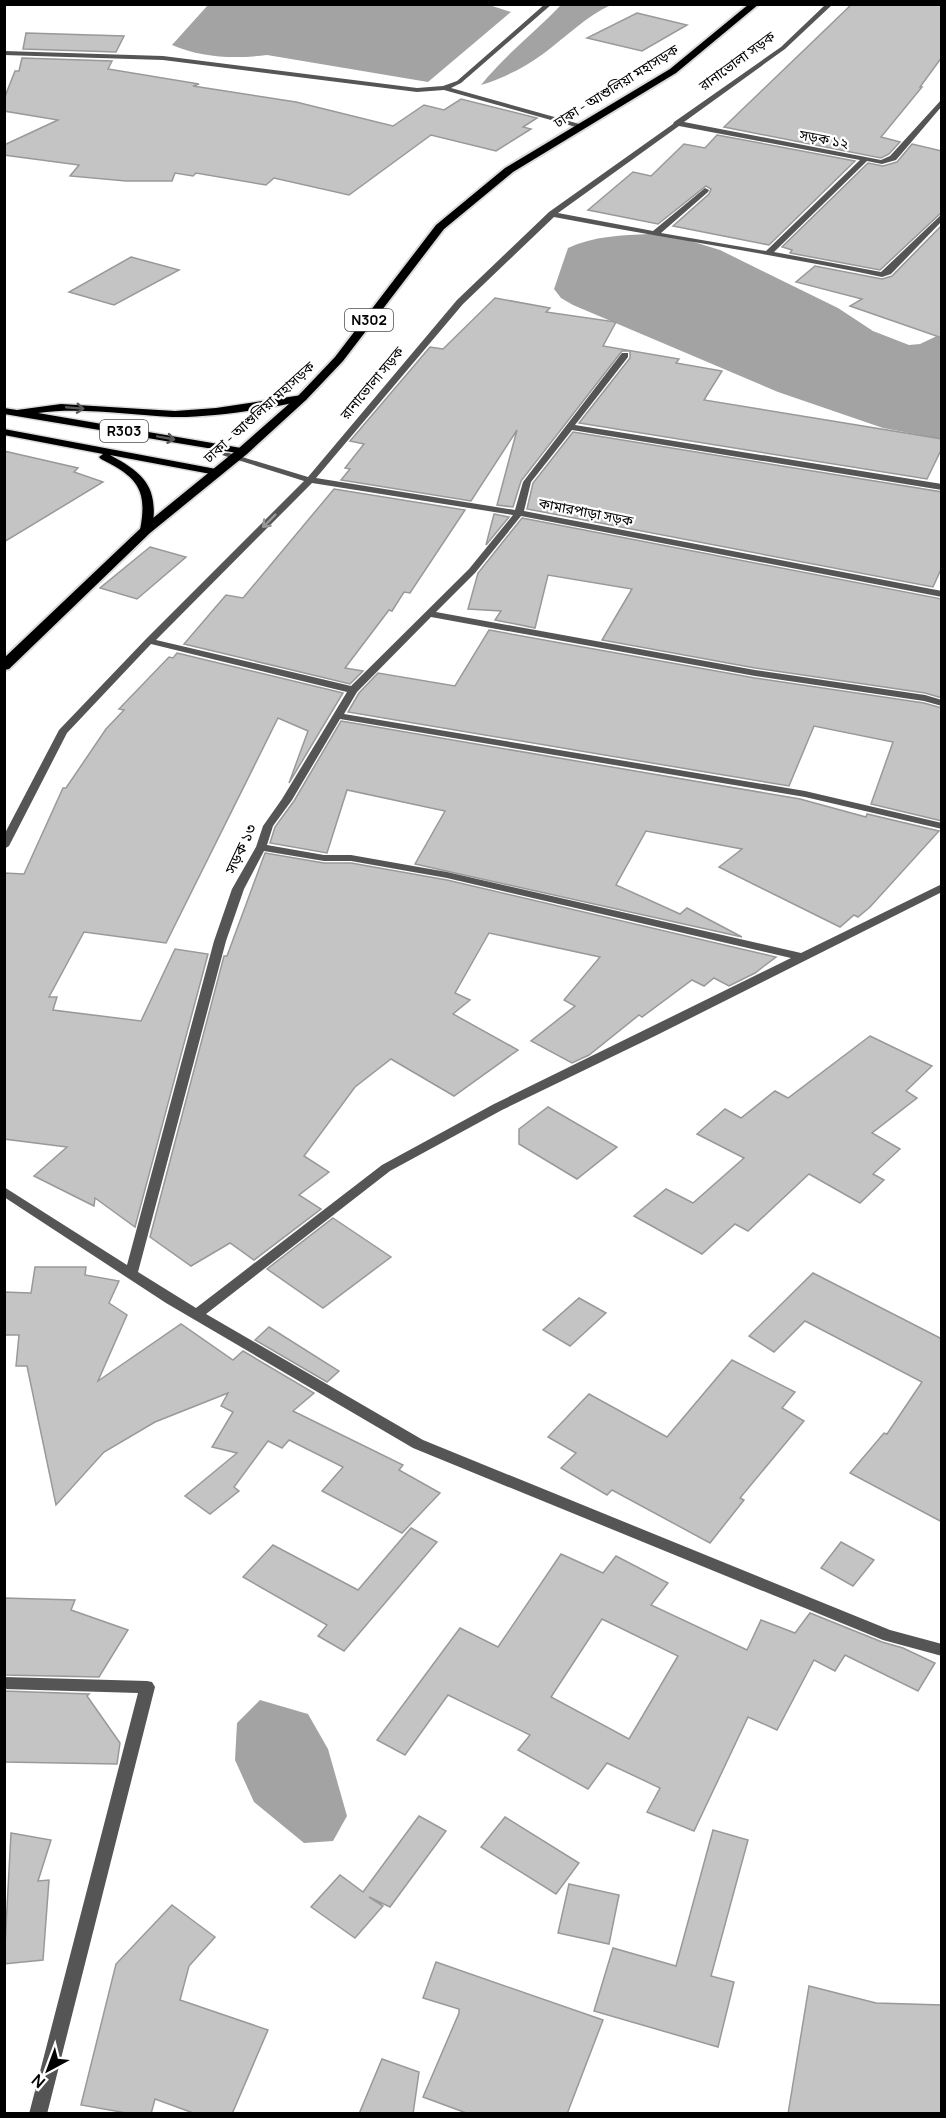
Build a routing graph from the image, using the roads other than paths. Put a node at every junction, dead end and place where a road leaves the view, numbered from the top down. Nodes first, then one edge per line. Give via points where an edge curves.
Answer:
1 (549, 4) edge
2 (755, 4) edge
3 (830, 4) edge
4 (4, 53) edge
5 (444, 88) junction
6 (942, 101) edge
7 (676, 123) junction
8 (580, 127) junction
9 (865, 159) junction
10 (705, 190) dead end
11 (552, 214) junction
12 (942, 216) edge
13 (655, 234) junction
14 (767, 254) junction
15 (625, 355) dead end
16 (302, 398) junction
17 (4, 411) edge
18 (17, 412) junction
19 (569, 427) junction
20 (4, 432) edge
21 (83, 447) junction
22 (243, 451) junction
23 (226, 455) dead end
24 (216, 472) junction
25 (310, 480) junction
26 (942, 487) edge
27 (519, 513) junction
28 (146, 530) junction
29 (942, 594) edge
30 (430, 614) junction
31 (149, 641) junction
32 (4, 666) edge
33 (352, 690) junction
34 (942, 703) edge
35 (338, 716) junction
36 (942, 826) edge
37 (4, 846) edge
38 (261, 847) junction
39 (942, 887) edge
40 (802, 957) junction
41 (4, 1191) edge
42 (131, 1274) junction
43 (196, 1315) junction
44 (942, 1650) edge
45 (4, 1683) edge
46 (38, 2114) edge

1 - 5 street via 459,82
2 - 8 highway, ঢাকা - আশুলিয়া মহাসড়ক / N302 via 673,71
3 - 7 street, রানাভোলা সড়ক via 783,48
4 - 5 street via 163,58 417,90
5 - 8 street
6 - 9 street, সড়ক ১২ via 893,158 882,162
7 - 9 street, সড়ক ১২
7 - 11 street, রানাভোলা সড়ক
8 - 16 highway, ঢাকা - আশুলিয়া মহাসড়ক / N302 via 509,170 440,227 339,358
9 - 14 street
10 - 13 street
11 - 13 street
11 - 25 street, রানাভোলা সড়ক via 460,302
12 - 14 street via 882,275
13 - 14 street
15 - 19 street
18 -> 16 main road via 61,407 176,414
16 - 22 highway, ঢাকা - আশুলিয়া মহাসড়ক / N302
17 - 18 main road, R303
18 -> 22 main road, R303
19 - 26 street
19 - 27 street via 527,482
20 - 21 main road, R303
21 - 24 main road, R303
21 - 28 main road via 122,465 139,478 149,493
22 - 24 highway, ঢাকা - আশুলিয়া মহাসড়ক / N302
23 - 25 street, কামারপাড়া সড়ক
24 - 28 highway, ঢাকা - আশুলিয়া মহাসড়ক / N302
25 - 27 street, কামারপাড়া সড়ক
25 -> 31 street, রানাভোলা সড়ক
27 - 29 street, কামারপাড়া সড়ক
27 - 30 street, সড়ক ১৩ via 472,571
28 - 32 highway, ঢাকা - আশুলিয়া মহাসড়ক / N302
30 - 33 street, সড়ক ১৩
30 - 34 street
31 - 33 street
31 - 37 street, রানাভোলা সড়ক via 63,732
33 - 35 street, সড়ক ১৩
35 - 36 street via 805,794
35 - 38 street, সড়ক ১৩ via 268,826
38 - 40 street via 447,875
38 - 42 street, সড়ক ১৩ via 238,889 220,941
39 - 40 street
40 - 43 street via 498,1107 386,1168
41 - 42 street
42 - 43 street
43 - 44 street via 418,1444 888,1636
45 - 46 street via 147,1687

